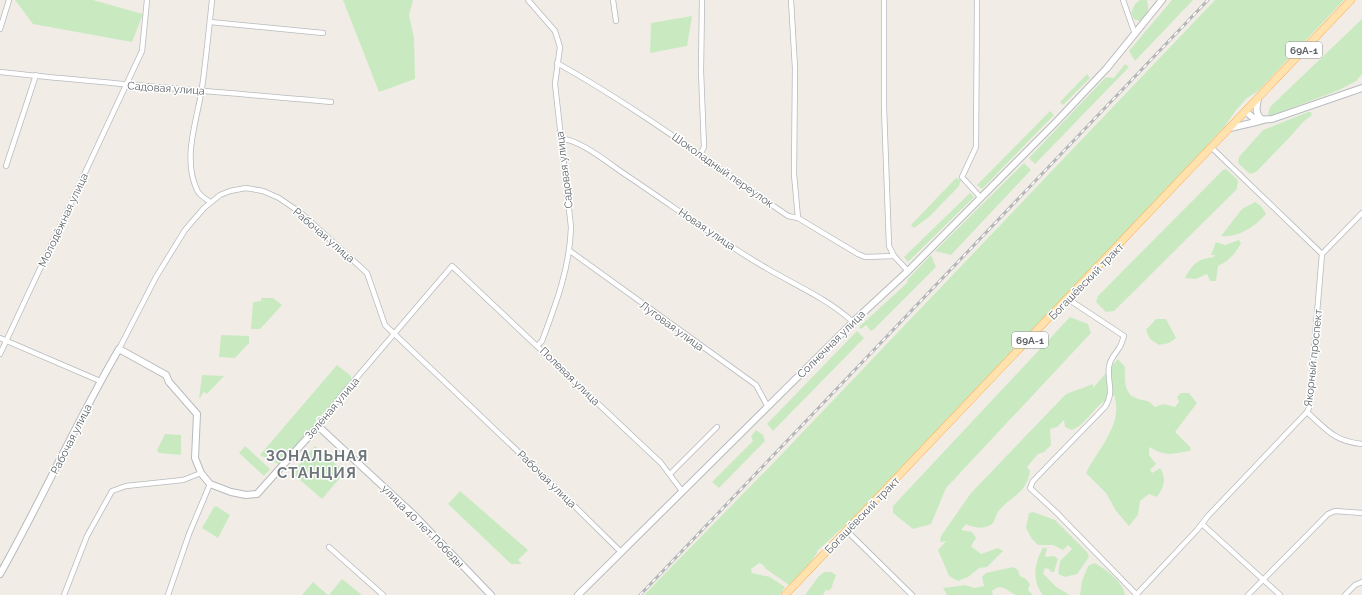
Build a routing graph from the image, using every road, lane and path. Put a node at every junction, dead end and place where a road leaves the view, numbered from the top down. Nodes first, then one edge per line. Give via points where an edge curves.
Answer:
1 (8, 0) edge
2 (147, 0) edge
3 (212, 0) edge
4 (528, 0) edge
5 (613, 0) edge
6 (702, 0) edge
7 (791, 0) edge
8 (884, 0) edge
9 (977, 0) edge
10 (1123, 0) edge
11 (1162, 0) edge
12 (1351, 0) edge
13 (616, 21) dead end
14 (210, 22) junction
15 (0, 29) edge
16 (323, 33) dead end
17 (1135, 34) junction
18 (557, 63) junction
19 (0, 72) edge
20 (36, 76) junction
21 (125, 85) junction
22 (1362, 88) edge
23 (202, 90) junction
24 (1258, 99) junction
25 (331, 102) dead end
26 (1246, 112) junction
27 (1263, 120) junction
28 (1230, 128) junction
29 (560, 139) junction
30 (1212, 148) junction
31 (700, 155) junction
32 (6, 166) dead end
33 (981, 198) junction
34 (210, 202) junction
35 (1362, 213) edge
36 (798, 218) junction
37 (570, 251) junction
38 (1322, 254) junction
39 (894, 256) junction
40 (452, 266) joint
41 (908, 271) junction
42 (1068, 299) junction
43 (853, 322) junction
44 (394, 333) junction
45 (0, 338) edge
46 (6, 341) junction
47 (538, 345) junction
48 (119, 349) junction
49 (0, 354) edge
50 (100, 381) junction
51 (768, 407) junction
52 (1307, 412) junction
53 (318, 426) junction
54 (717, 427) dead end
55 (1362, 444) edge
56 (201, 473) junction
57 (670, 474) junction
58 (210, 484) junction
59 (682, 491) junction
60 (1362, 513) edge
61 (1202, 524) junction
62 (847, 531) junction
63 (329, 547) dead end
64 (621, 552) junction
65 (0, 574) edge
66 (1264, 580) junction
67 (1362, 582) edge
68 (64, 595) edge
69 (168, 595) edge
70 (383, 595) edge
71 (491, 595) edge
72 (578, 595) edge
73 (785, 595) edge
74 (912, 595) edge
75 (1137, 595) edge
76 (1248, 595) edge
77 (1280, 595) edge
78 (1345, 595) edge

1 - 15 street
2 - 21 street, Молодёжная улица via 142,51
3 - 14 street
4 - 18 street, Садовая улица via 555,31 560,47
5 - 13 street
6 - 31 street via 704,147
7 - 36 street via 795,68 794,174
8 - 39 street via 888,230
9 - 33 street via 976,147 962,177
10 - 17 street
11 - 17 street, Солнечная улица
12 - 24 main road, Богашёвский тракт / 69А-1
14 - 16 street
14 - 23 street
17 - 33 street, Солнечная улица via 1084,93
18 - 29 street, Садовая улица via 555,84
18 - 31 street, Шоколадный переулок via 605,90
19 - 20 street, Садовая улица
20 - 21 street, Садовая улица
20 - 32 street
21 - 23 street, Садовая улица
21 - 46 street, Молодёжная улица
22 - 27 street via 1280,117
23 - 25 street, Садовая улица
23 - 34 street via 194,125 191,159 197,192
24 - 26 main road, Богашёвский тракт / 69А-1
24 - 27 street via 1256,111 1258,117
26 - 27 street via 1256,120
26 - 28 main road, Богашёвский тракт / 69А-1
27 - 28 street
28 - 30 main road, Богашёвский тракт / 69А-1
29 - 37 street, Садовая улица via 571,227
29 - 43 street, Новая улица via 568,138 603,159 767,269 812,292
30 - 38 street
30 - 42 main road, Богашёвский тракт / 69А-1
31 - 36 street, Шоколадный переулок via 788,216
33 - 41 street, Солнечная улица
34 - 44 street, Рабочая улица via 220,195 246,188 263,191 279,198 301,213 367,273 385,325
34 - 48 street, Рабочая улица via 181,237 156,277
35 - 38 street
36 - 39 street, Шоколадный переулок via 858,254 866,257
37 - 47 street, Садовая улица via 555,306 542,341
37 - 51 street, Луговая улица via 756,386
38 - 52 street, Якорный проспект
39 - 41 street
40 - 44 street, Зелёная улица
40 - 47 street, Полевая улица
41 - 43 street, Солнечная улица
42 - 62 main road, Богашёвский тракт / 69А-1
42 - 75 street via 1124,336 1110,361 1110,399 1030,485 1031,491 1057,513
43 - 51 street, Солнечная улица
44 - 53 street, Зелёная улица
44 - 64 street, Рабочая улица
45 - 46 street
46 - 49 street, Молодёжная улица
46 - 50 street
47 - 57 street, Полевая улица via 662,463
48 - 50 street, Рабочая улица
48 - 56 street via 166,376 197,414 196,458
50 - 65 street, Рабочая улица via 26,529
51 - 59 street, Солнечная улица
52 - 55 street via 1334,437 1347,443
52 - 61 street, Якорный проспект
53 - 58 street, Зелёная улица via 257,494 238,493
53 - 71 street, улица 40 лет Победы via 414,515
54 - 57 street
56 - 58 street
56 - 68 street via 183,480 126,486 112,491 87,536
57 - 59 street, Полевая улица
58 - 69 street
59 - 64 street, Солнечная улица
60 - 66 street via 1335,511 1328,514
61 - 66 street
61 - 75 street, Якорный проспект
62 - 73 main road, Богашёвский тракт / 69А-1
62 - 74 street
63 - 70 street
64 - 72 street, Солнечная улица
66 - 76 street
66 - 77 street
67 - 78 street

